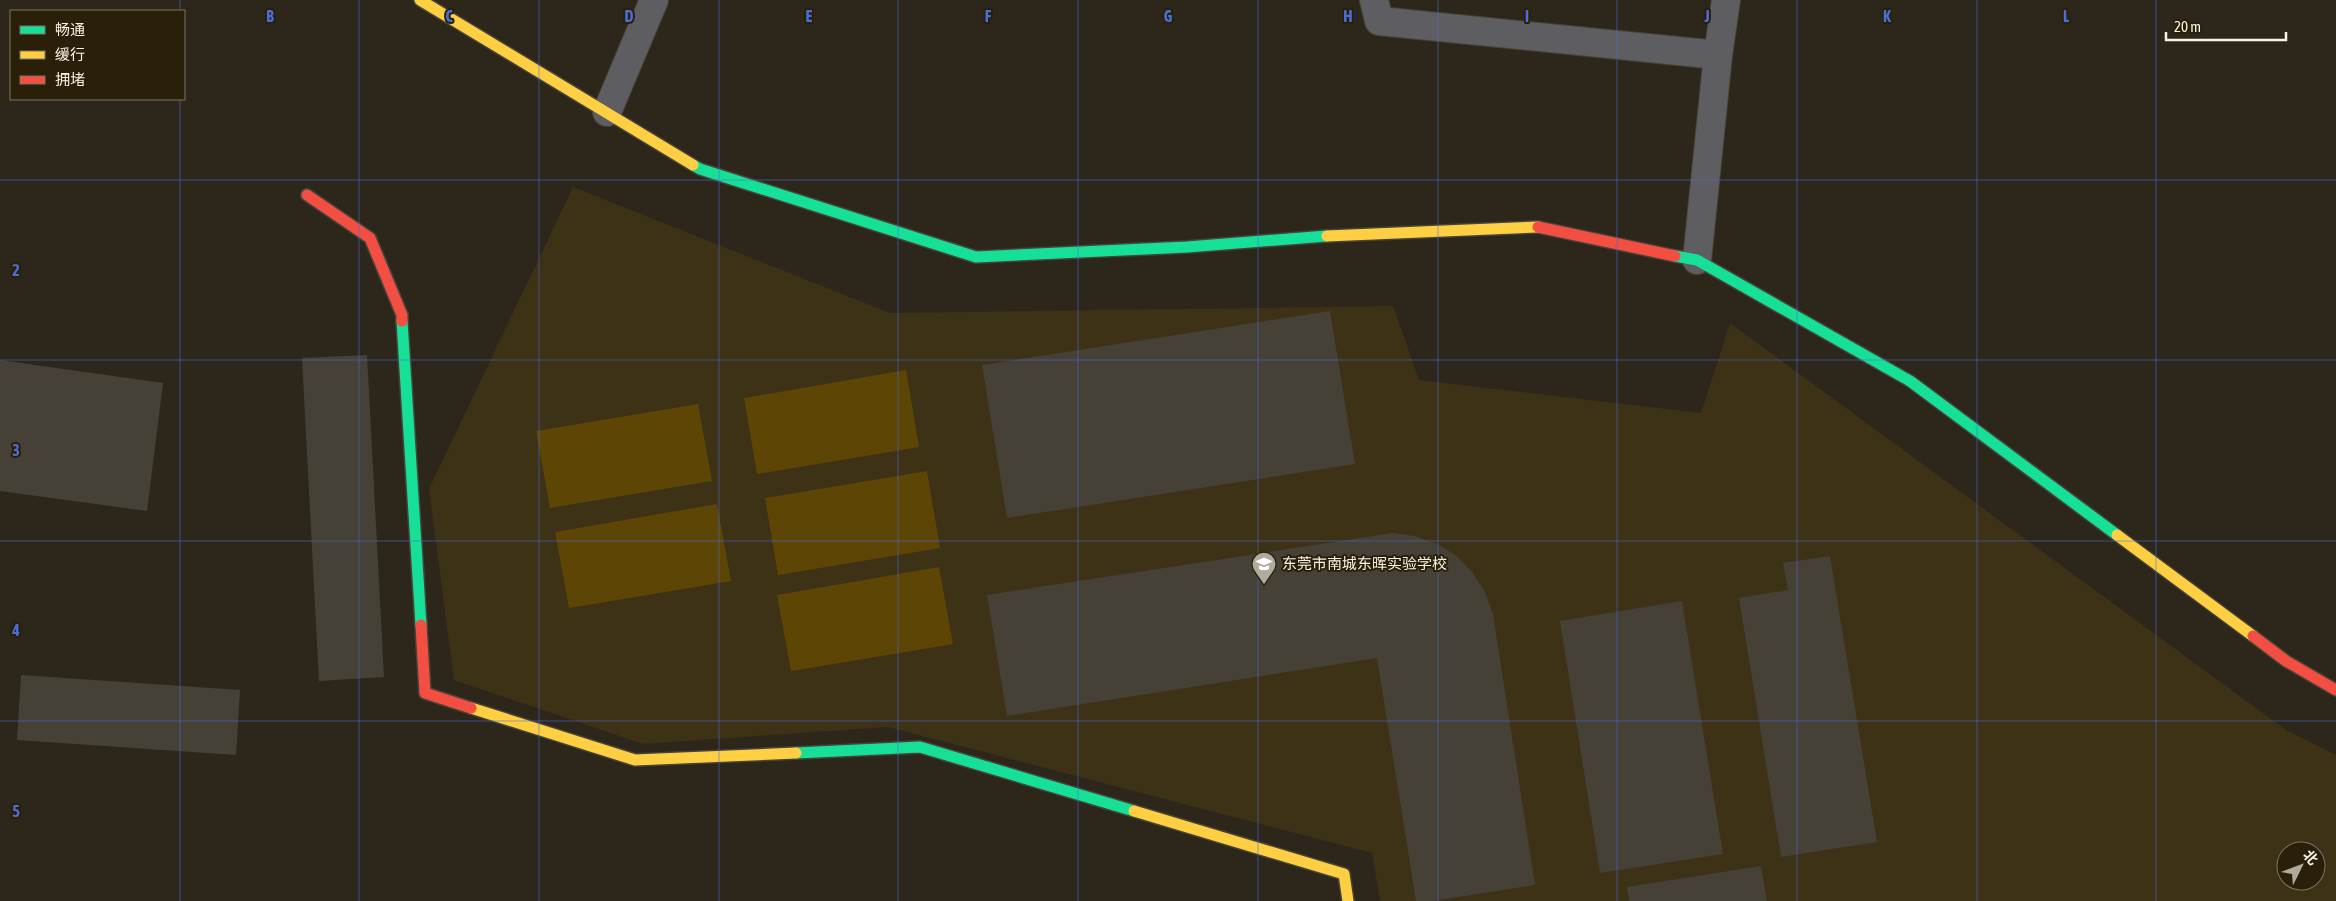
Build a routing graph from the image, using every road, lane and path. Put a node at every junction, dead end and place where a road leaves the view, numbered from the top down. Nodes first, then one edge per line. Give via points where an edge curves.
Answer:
1 (420, 0) edge
2 (654, 0) edge
3 (1374, 0) edge
4 (1726, 0) edge
5 (1718, 55) junction
6 (607, 112) junction
7 (307, 195) dead end
8 (1697, 260) junction
9 (2336, 690) edge
10 (1348, 901) edge

1 - 6 street
2 - 6 street
3 - 5 street via 1379,21
4 - 5 street
5 - 8 street
6 - 8 street via 700,169 976,257 1537,227
7 - 10 street via 370,238 402,315 425,693 635,760 920,747 1344,874
8 - 9 street via 1910,381 2286,662

